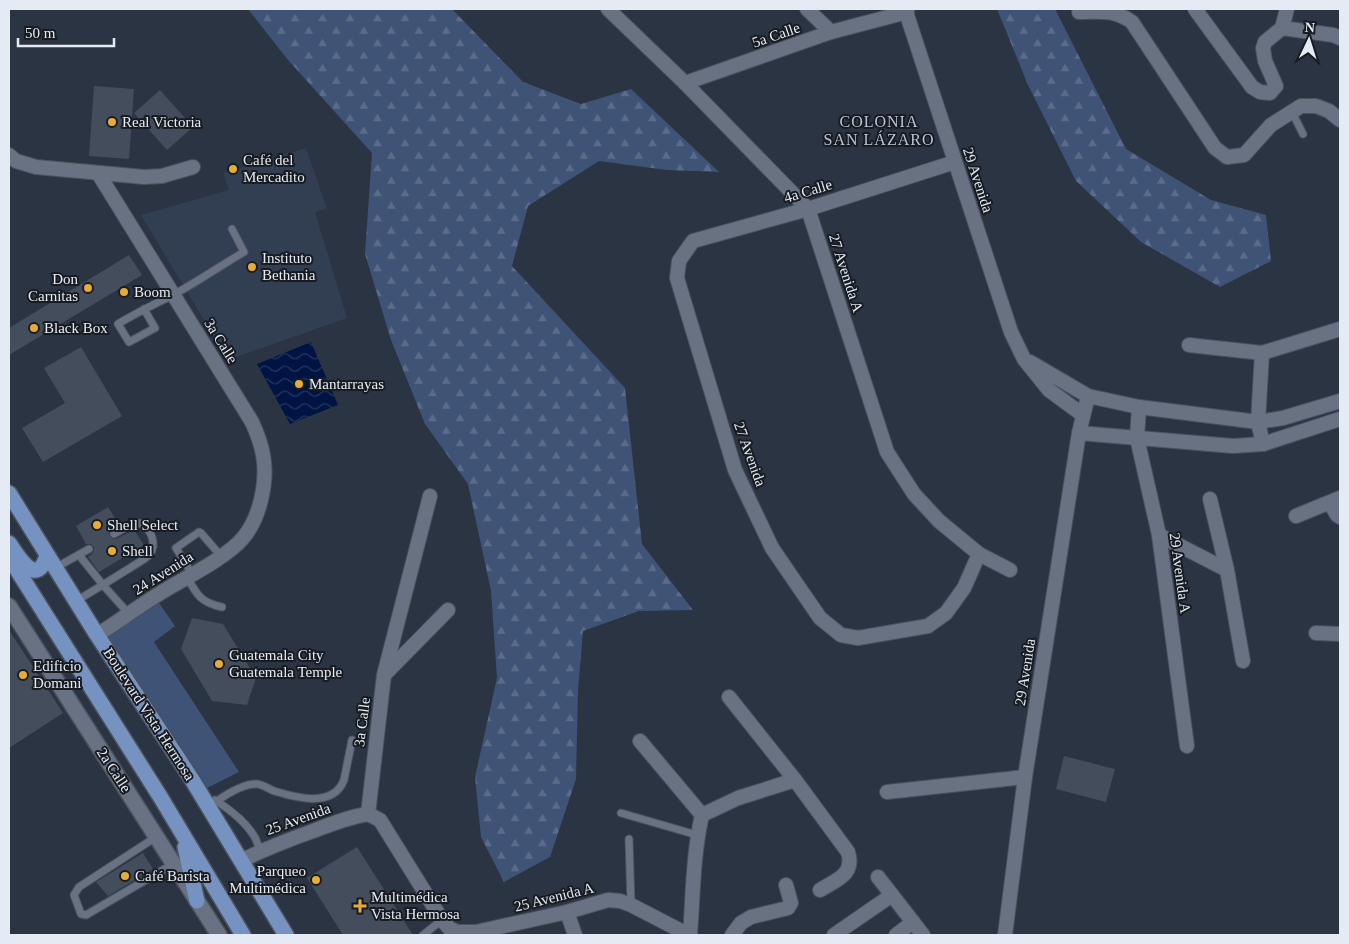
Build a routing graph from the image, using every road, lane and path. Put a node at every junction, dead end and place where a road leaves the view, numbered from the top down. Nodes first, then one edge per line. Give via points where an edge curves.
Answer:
1 (608, 9) edge
2 (807, 9) edge
3 (1195, 9) edge
4 (1287, 9) edge
5 (906, 10) edge
6 (1080, 12) dead end
7 (1282, 28) junction
8 (831, 32) junction
9 (1340, 38) edge
10 (685, 83) junction
11 (1292, 112) junction
12 (1340, 120) edge
13 (1304, 134) dead end
14 (9, 155) edge
15 (955, 162) junction
16 (193, 167) dead end
17 (98, 173) junction
18 (808, 209) junction
19 (232, 228) dead end
20 (679, 261) joint
21 (173, 295) junction
22 (144, 309) junction
23 (1340, 329) edge
24 (1189, 345) dead end
25 (1262, 353) junction
26 (1024, 359) junction
27 (1088, 396) junction
28 (1340, 401) edge
29 (1139, 407) junction
30 (1084, 415) junction
31 (1340, 419) edge
32 (1258, 422) junction
33 (1079, 433) junction
34 (1137, 438) junction
35 (1262, 444) junction
36 (9, 493) edge
37 (430, 496) dead end
38 (1210, 500) dead end
39 (1335, 500) edge
40 (1296, 516) dead end
41 (1340, 518) edge
42 (114, 534) dead end
43 (1159, 535) junction
44 (244, 537) joint
45 (9, 543) edge
46 (89, 549) dead end
47 (79, 554) junction
48 (980, 554) junction
49 (221, 556) junction
50 (9, 557) edge
51 (51, 562) junction
52 (1010, 570) dead end
53 (1227, 570) junction
54 (190, 576) junction
55 (103, 586) junction
56 (76, 601) junction
57 (9, 606) edge
58 (222, 607) dead end
59 (448, 610) dead end
60 (129, 614) junction
61 (1316, 633) dead end
62 (1340, 634) edge
63 (97, 635) junction
64 (1243, 660) dead end
65 (384, 675) junction
66 (729, 697) dead end
67 (352, 740) dead end
68 (640, 741) dead end
69 (1187, 746) dead end
70 (1025, 777) junction
71 (795, 780) junction
72 (199, 792) junction
73 (887, 792) dead end
74 (217, 801) junction
75 (621, 813) dead end
76 (368, 814) junction
77 (702, 815) junction
78 (182, 833) junction
79 (697, 835) junction
80 (156, 837) junction
81 (629, 839) dead end
82 (260, 851) junction
83 (242, 861) junction
84 (174, 864) junction
85 (878, 877) dead end
86 (786, 885) dead end
87 (820, 890) dead end
88 (892, 895) junction
89 (197, 901) junction
90 (631, 905) junction
91 (567, 912) junction
92 (913, 922) junction
93 (446, 925) junction
94 (466, 934) edge
95 (219, 935) edge
96 (243, 935) edge
97 (286, 935) edge
98 (423, 935) edge
99 (575, 935) edge
100 (689, 935) edge
101 (732, 935) edge
102 (834, 935) edge
103 (896, 935) edge
104 (923, 935) edge
105 (1005, 935) edge

1 - 10 street, 27 Avenida A
2 - 8 street
3 - 7 street via 1252,87 1260,92 1270,93 1276,86 1263,48 1265,42
4 - 7 street
5 - 8 street, 5a Calle
5 - 15 street, 29 Avenida
6 - 11 street via 1109,12 1132,22 1215,148 1227,157 1244,154 1271,124
7 - 9 street
8 - 10 street, 5a Calle
10 - 18 street, 27 Avenida A
11 - 12 street via 1301,106 1316,106
11 - 13 lane
14 - 17 street via 16,161 36,167
15 - 18 street, 4a Calle
15 - 26 street, 29 Avenida via 1010,332
16 - 17 street via 162,176
17 - 21 street, 3a Calle
18 - 20 street, 4a Calle via 693,241
18 - 48 street, 27 Avenida A via 887,452 914,494
19 - 21 lane via 244,252
20 - 48 street, 27 Avenida via 677,278 735,470 772,548 820,618 841,634 858,638 928,626 946,613 964,588
21 - 22 lane
21 - 44 street, 3a Calle via 252,422 260,441 264,457 262,500
22 - 22 lane via 118,324 129,342 155,328
23 - 25 street
24 - 25 street
25 - 32 street
26 - 27 street
26 - 30 street, 29 Avenida via 1049,390
27 - 29 street
27 - 30 street, 29 Avenida
28 - 32 street
29 - 32 street
29 - 34 street, 29 Avenida A
30 - 33 street, 29 Avenida
31 - 35 street
32 - 35 street
33 - 34 street
33 - 70 street, 29 Avenida
34 - 35 street via 1234,446
34 - 43 street, 29 Avenida A
36 - 51 main road, Boulevard Vista Hermosa
37 - 65 street, 3a Calle
38 - 53 street
39 - 40 street
39 - 41 street
42 - 55 lane via 139,523 148,529 153,548 148,556
43 - 53 street
43 - 69 street, 29 Avenida A
44 - 49 street, 24 Avenida
45 - 51 main road via 27,568 33,570
46 - 47 lane
47 - 51 lane
47 - 55 lane
48 - 52 street, 27 Avenida A
49 - 54 street, 24 Avenida
49 - 54 lane via 199,532 176,548
50 - 78 main road
51 - 56 main road, Boulevard Vista Hermosa
53 - 64 street
54 - 58 lane via 197,595 205,602
54 - 60 street, 24 Avenida
55 - 56 lane
55 - 60 lane
56 - 63 main road, Boulevard Vista Hermosa
57 - 80 street, 2a Calle
59 - 65 street
60 - 63 street, 24 Avenida
61 - 62 street
63 - 72 main road, Boulevard Vista Hermosa
65 - 76 street, 3a Calle
66 - 71 street
67 - 74 lane via 341,787 326,798 288,794 257,784 234,790
68 - 77 street
70 - 73 street
70 - 105 street, 29 Avenida
71 - 77 street via 738,798
71 - 87 street via 850,858 846,874
72 - 74 lane
72 - 83 main road, Boulevard Vista Hermosa
74 - 82 lane via 244,823
75 - 79 lane
76 - 82 street, 25 Avenida via 352,816
76 - 93 street via 380,820
77 - 79 street
78 - 89 main road
78 - 96 main road
79 - 100 street
80 - 84 street, 2a Calle
80 - 84 lane via 79,887 74,895 81,914 86,915
81 - 90 lane
82 - 83 street, 25 Avenida
83 - 97 main road, Boulevard Vista Hermosa
84 - 89 street, 2a Calle
85 - 88 street
86 - 101 street via 788,908 751,917 741,923
88 - 92 street
88 - 102 street
89 - 95 street, 2a Calle
90 - 91 street, 25 Avenida A via 608,900
90 - 100 street, 25 Avenida A
91 - 94 street, 25 Avenida A
91 - 99 street
92 - 103 street
92 - 104 street
93 - 94 street, 25 Avenida A
93 - 98 lane

